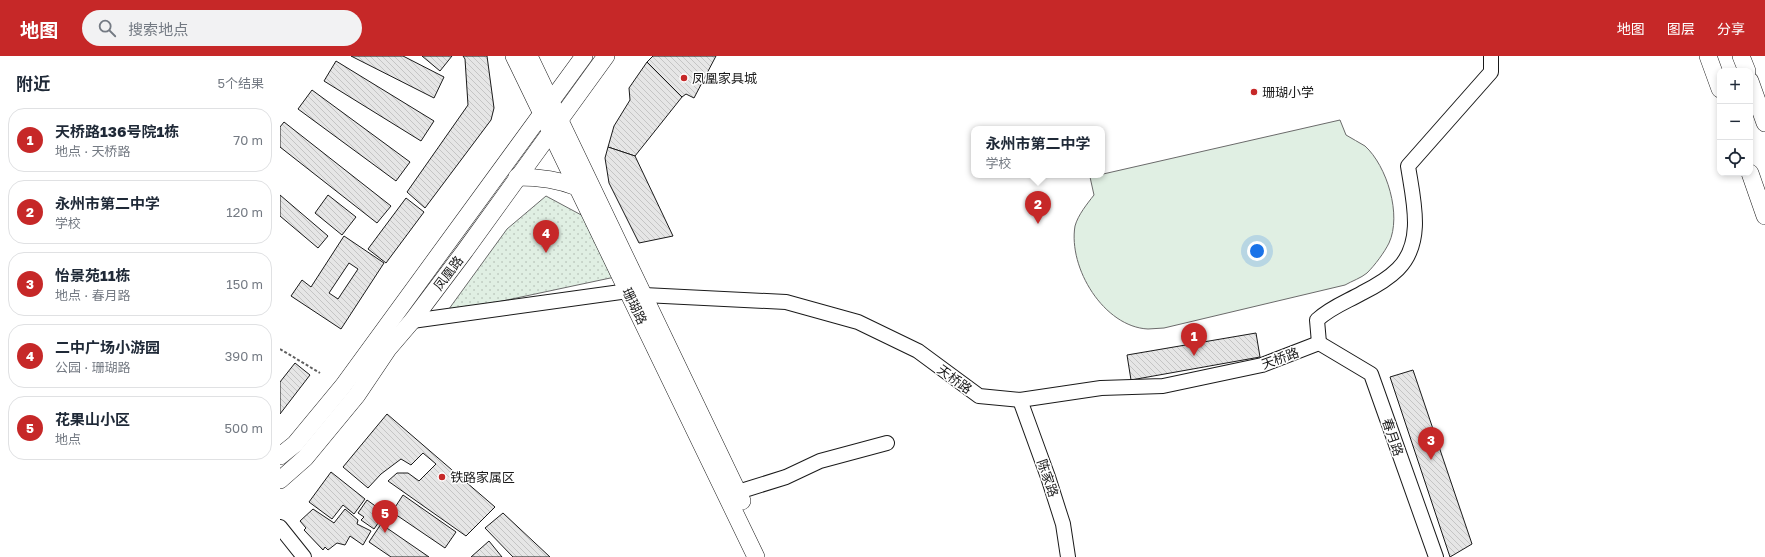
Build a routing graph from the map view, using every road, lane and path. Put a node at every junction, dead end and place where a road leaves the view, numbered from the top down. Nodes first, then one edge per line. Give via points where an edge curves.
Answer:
1 (514, 56) edge
2 (529, 56) edge
3 (584, 56) edge
4 (606, 56) edge
5 (1491, 56) edge
6 (1708, 56) edge
7 (1741, 56) edge
8 (1746, 68) edge
9 (1717, 81) edge
10 (1753, 89) edge
11 (546, 107) junction
12 (1765, 123) edge
13 (555, 125) junction
14 (1751, 176) edge
15 (517, 177) junction
16 (577, 187) junction
17 (1765, 216) edge
18 (460, 225) junction
19 (476, 236) junction
20 (636, 293) junction
21 (412, 321) junction
22 (1319, 343) junction
23 (382, 344) junction
24 (280, 349) edge
25 (320, 373) dead end
26 (350, 391) junction
27 (1020, 400) junction
28 (887, 443) dead end
29 (280, 456) edge
30 (280, 480) edge
31 (738, 492) junction
32 (280, 527) edge
33 (304, 557) edge
34 (756, 557) edge
35 (769, 557) edge
36 (1068, 557) edge
37 (1436, 557) edge

1 - 11 main road, 珊瑚路
2 - 11 main road, 珊瑚路
3 - 11 main road, 凤凰路
4 - 13 main road, 凤凰路
5 - 22 street via 1491,72 1408,166 1415,215 1414,236 1408,253 1392,274 1361,294 1328,310 1317,320
6 - 9 main road
7 - 8 main road
10 - 12 main road
11 - 13 main road, 珊瑚路
11 - 18 main road, 凤凰路
13 - 15 main road, 凤凰路
13 - 16 main road, 珊瑚路
13 - 20 main road, 珊瑚路
14 - 17 main road
15 - 16 main road via 561,180
15 - 19 main road, 凤凰路
16 - 20 main road, 珊瑚路
18 - 19 main road
18 - 23 main road, 凤凰路
19 - 21 main road, 凤凰路
20 - 21 street, 天桥路
20 - 27 street, 天桥路 via 786,302 858,322 918,351 979,396
20 - 31 main road, 珊瑚路
20 - 34 main road, 珊瑚路
21 - 23 main road, 凤凰路
22 - 27 street, 天桥路 via 1262,365 1163,386 1101,388
22 - 37 street, 春月路 via 1371,374
23 - 26 main road, 凤凰路
24 - 25 path
26 - 29 main road, 凤凰路
26 - 30 main road, 凤凰路 via 305,458
27 - 36 street, 陈家路 via 1063,524
28 - 31 street via 820,460 786,477
31 - 35 main road, 珊瑚路
32 - 33 street

